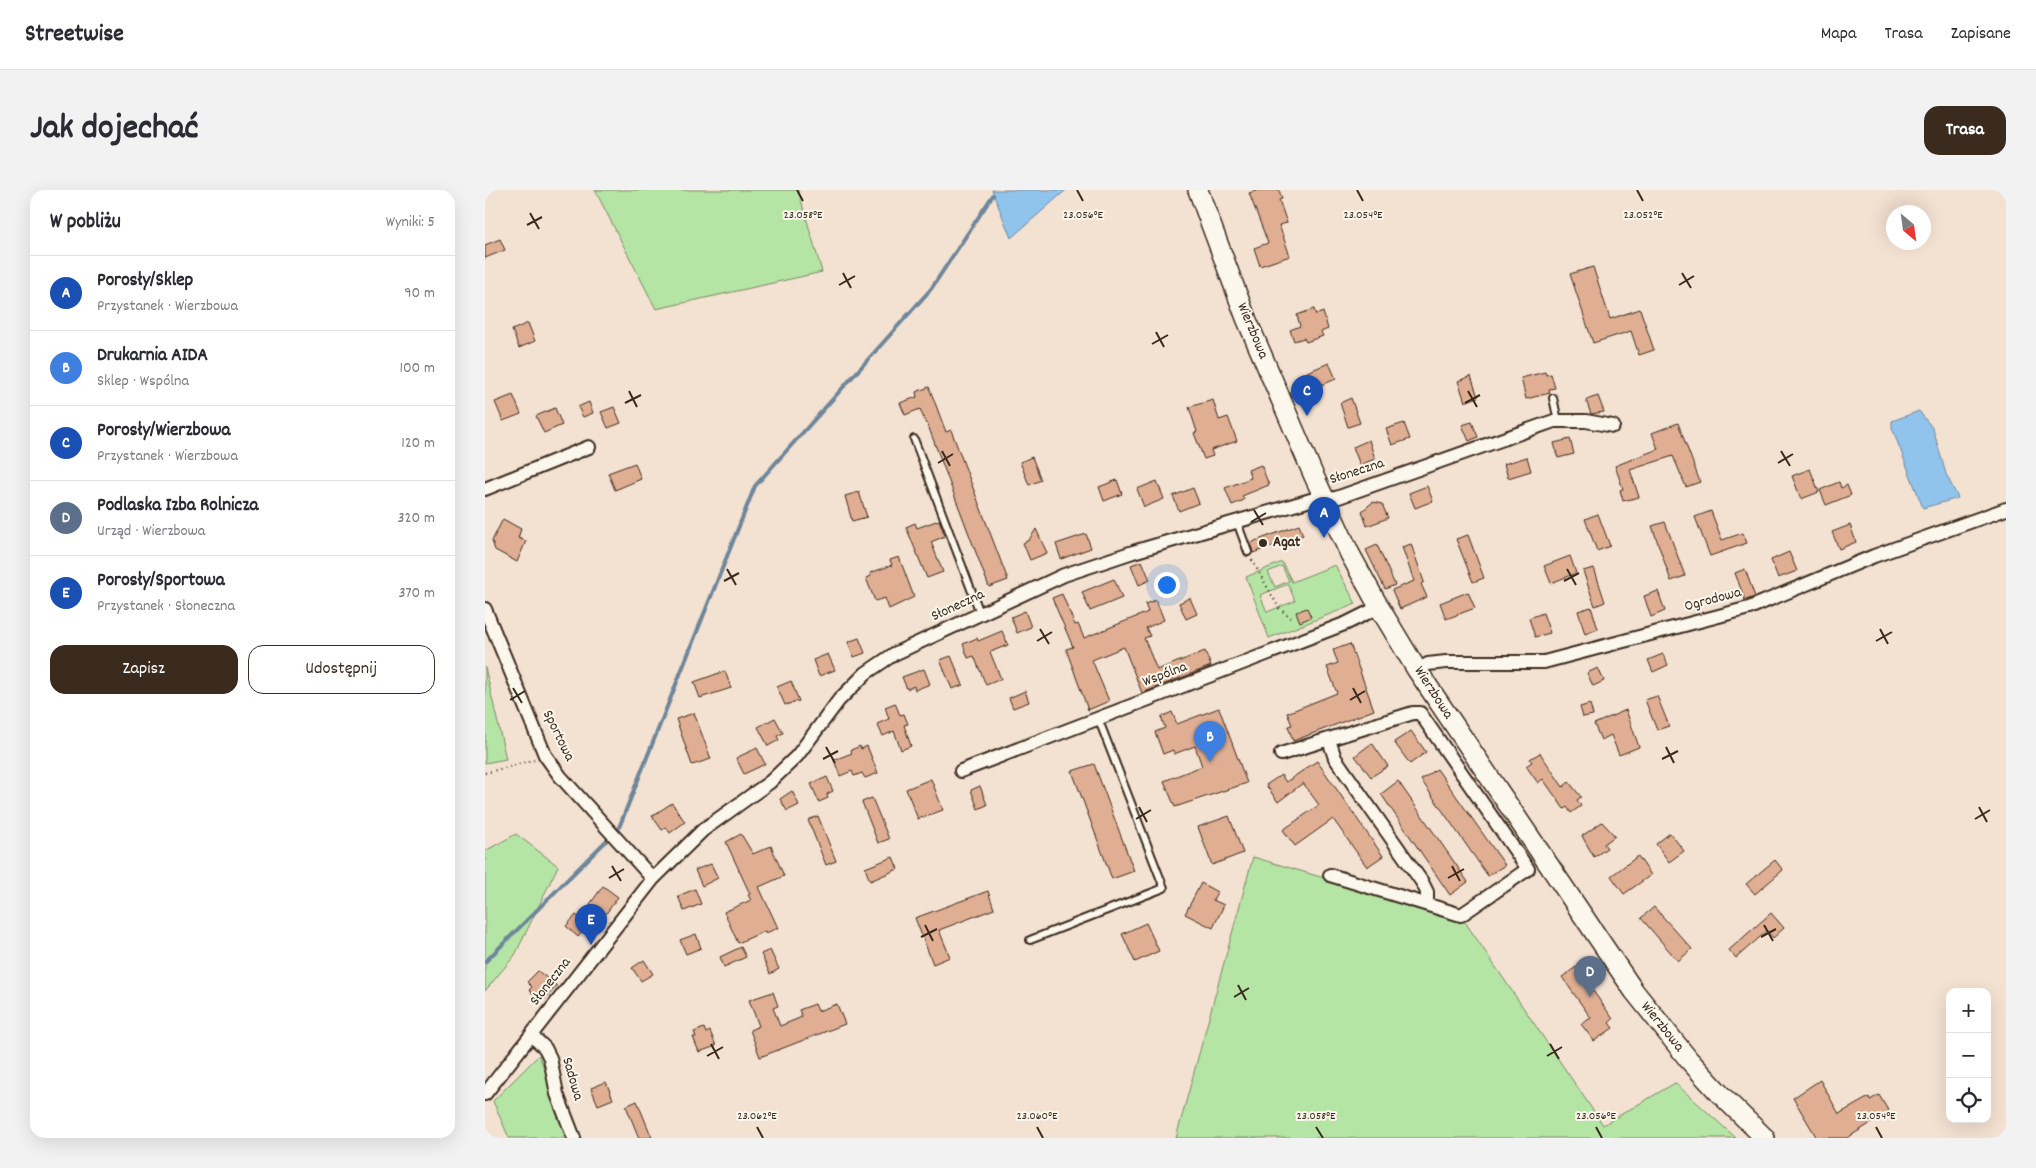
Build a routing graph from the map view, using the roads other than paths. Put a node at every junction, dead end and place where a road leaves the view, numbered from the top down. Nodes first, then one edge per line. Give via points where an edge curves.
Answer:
1 (1198, 190) edge
2 (1553, 398) dead end
3 (1558, 421) junction
4 (1613, 426) dead end
5 (914, 439) dead end
6 (589, 447) dead end
7 (485, 489) edge
8 (1324, 499) junction
9 (2006, 509) edge
10 (1237, 522) junction
11 (1248, 552) road end
12 (1379, 607) junction
13 (485, 609) edge
14 (980, 613) junction
15 (1417, 670) junction
16 (1438, 701) junction
17 (1420, 712) junction
18 (1097, 718) junction
19 (1329, 740) junction
20 (1281, 754) dead end
21 (961, 771) dead end
22 (1536, 863) junction
23 (1330, 875) dead end
24 (653, 879) junction
25 (1427, 904) junction
26 (1030, 940) dead end
27 (531, 1034) junction
28 (485, 1094) edge
29 (574, 1138) edge
30 (1765, 1138) edge

1 - 8 street, Wierzbowa via 1246,318
2 - 3 lane
3 - 4 street, Słoneczna via 1586,421
3 - 8 street, Słoneczna via 1336,498
5 - 14 lane
6 - 7 street
8 - 10 street, Słoneczna via 1314,499
8 - 12 street, Wierzbowa
9 - 15 street, Ogrodowa via 1874,556 1749,608 1544,662 1446,662 1428,664
10 - 11 lane
10 - 14 street, Słoneczna via 1064,575
12 - 15 street, Wierzbowa
12 - 18 street, Wspólna via 1347,623
13 - 24 street, Sportowa via 545,755 559,776
14 - 24 street, Słoneczna via 894,654 866,673 839,700 797,756 770,782 703,830
15 - 16 street, Wierzbowa
16 - 17 street
16 - 22 street, Wierzbowa
17 - 19 street
17 - 22 street
18 - 21 street, Wspólna
18 - 26 lane via 1163,888
19 - 20 street
19 - 25 street via 1335,758 1423,882
22 - 25 street via 1461,915
22 - 30 street, Wierzbowa via 1654,1018 1721,1095
23 - 25 street
24 - 27 street, Słoneczna
27 - 28 street, Słoneczna
27 - 29 street, Sadowa via 550,1058 557,1094

